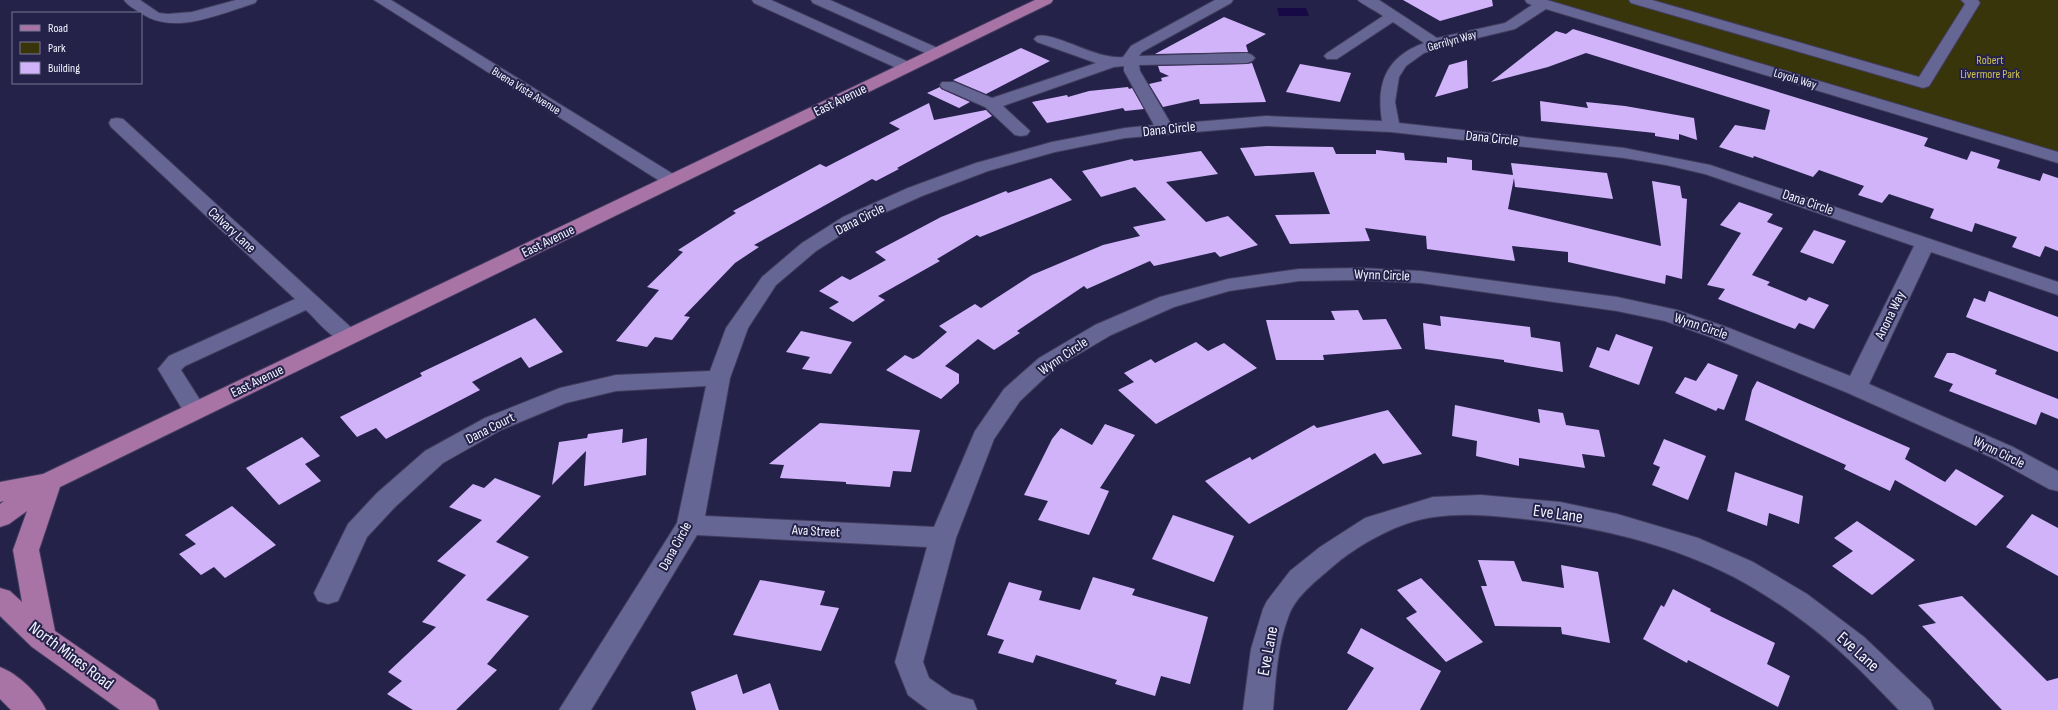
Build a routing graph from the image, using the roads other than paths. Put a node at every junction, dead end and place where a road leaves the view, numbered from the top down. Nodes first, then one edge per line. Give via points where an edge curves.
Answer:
1 (131, 0) edge
2 (250, 0) edge
3 (381, 0) edge
4 (759, 0) edge
5 (818, 0) edge
6 (1046, 0) edge
7 (1226, 0) edge
8 (1366, 0) edge
9 (1636, 0) edge
10 (1968, 0) edge
11 (1538, 2) edge
12 (1667, 4) edge
13 (1393, 16) junction
14 (1637, 32) junction
15 (1042, 39) dead end
16 (1436, 44) junction
17 (937, 52) junction
18 (1332, 56) dead end
19 (1247, 58) dead end
20 (1131, 61) junction
21 (1112, 63) junction
22 (1867, 66) junction
23 (907, 67) junction
24 (948, 85) dead end
25 (1845, 94) junction
26 (991, 104) junction
27 (117, 123) dead end
28 (1391, 127) junction
29 (1166, 129) junction
30 (1021, 131) dead end
31 (2058, 158) edge
32 (672, 181) junction
33 (1925, 243) junction
34 (2058, 289) edge
35 (308, 301) junction
36 (348, 338) junction
37 (719, 378) junction
38 (1856, 387) junction
39 (195, 411) junction
40 (50, 481) junction
41 (2058, 482) edge
42 (0, 492) edge
43 (0, 517) edge
44 (690, 525) junction
45 (943, 538) junction
46 (328, 593) dead end
47 (0, 599) edge
48 (42, 638) junction
49 (0, 680) edge
50 (31, 710) edge
51 (144, 710) edge
52 (574, 710) edge
53 (962, 710) edge
54 (1258, 710) edge
55 (1919, 710) edge

1 - 2 street via 157,17 172,18 198,16
3 - 32 street, Buena Vista Avenue
4 - 23 street
5 - 17 street
6 - 17 main road, East Avenue
7 - 20 street via 1136,48
8 - 13 street
9 - 12 street
10 - 22 street via 1973,3 1923,83
11 - 14 street, Loyola Way
11 - 16 street, Gerrilyn Way via 1510,26
12 - 14 street
12 - 22 street
13 - 16 street
13 - 18 street
14 - 25 street, Loyola Way
15 - 21 street
16 - 28 street, Gerrilyn Way via 1419,50 1400,63 1391,77 1388,102
17 - 23 main road, East Avenue
19 - 20 street
20 - 21 street
20 - 29 street via 1132,71
21 - 26 street
22 - 25 street
23 - 32 main road, East Avenue
24 - 26 street
25 - 31 street, Loyola Way
26 - 30 street
27 - 35 street, Calvary Lane
28 - 29 street, Dana Circle via 1266,121
28 - 33 street, Dana Circle via 1666,160 1710,170
29 - 37 street, Dana Circle via 1125,133 1052,147 982,167 915,192 850,222 809,247 769,281 737,328
32 - 36 main road, East Avenue
33 - 34 street, Dana Circle
33 - 38 street, Anona Way
35 - 36 street, Calvary Lane
35 - 39 street via 177,361 169,369
36 - 39 main road, East Avenue
37 - 44 street, Dana Circle
37 - 46 street, Dana Court via 616,383 560,396 493,424 434,457 386,500 357,531
38 - 41 street, Wynn Circle via 2004,453
38 - 45 street, Wynn Circle via 1721,333 1670,316 1618,304 1421,277 1360,274 1298,275 1228,285 1160,305 1103,330 1047,364 1012,395 983,437
39 - 40 main road, East Avenue
40 - 42 main road, East Avenue
40 - 43 main road, East Avenue
40 - 48 main road via 26,550
44 - 45 street, Ava Street
44 - 52 street, Dana Circle
45 - 53 street, Wynn Circle via 910,662 918,686 944,705
47 - 48 main road, North Mines Road
48 - 51 main road, North Mines Road
49 - 50 main road
54 - 55 street, Eve Lane via 1265,649 1276,609 1300,579 1329,554 1374,525 1433,507 1481,506 1560,512 1617,524 1689,546 1744,570 1797,602 1854,646

